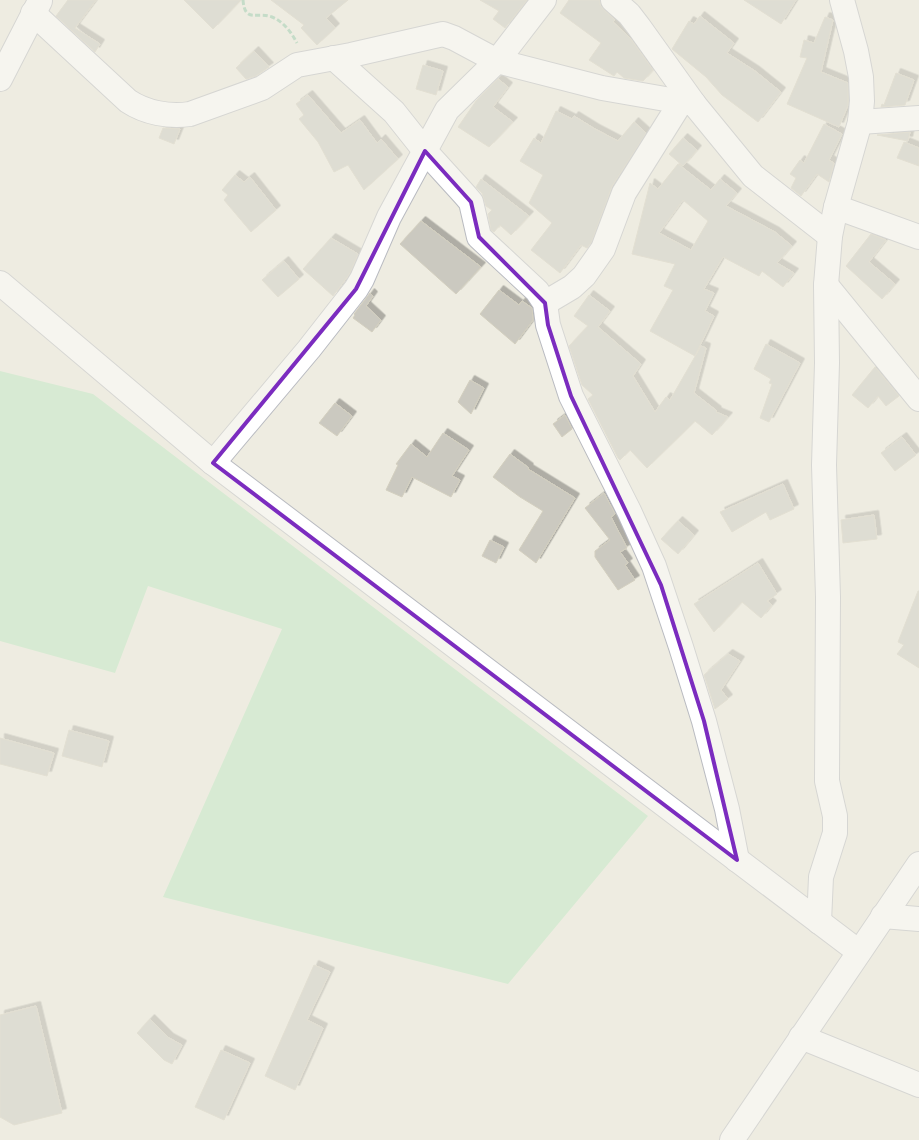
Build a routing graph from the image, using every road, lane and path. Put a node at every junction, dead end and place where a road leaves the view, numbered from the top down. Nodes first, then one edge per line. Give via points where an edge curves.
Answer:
1 (243, 0) edge
2 (544, 0) edge
3 (613, 0) edge
4 (842, 0) edge
5 (37, 6) edge
6 (334, 58) junction
7 (497, 60) junction
8 (308, 62) junction
9 (0, 79) edge
10 (688, 103) junction
11 (919, 118) edge
12 (860, 122) junction
13 (425, 151) junction
14 (836, 207) junction
15 (830, 236) junction
16 (919, 237) edge
17 (0, 283) edge
18 (826, 285) junction
19 (545, 302) junction
20 (919, 399) edge
21 (213, 463) junction
22 (737, 860) junction
23 (919, 864) edge
24 (882, 916) junction
25 (919, 919) edge
26 (819, 922) junction
27 (859, 952) junction
28 (802, 1037) junction
29 (919, 1085) edge
30 (732, 1140) edge

1 - 8 path via 246,13 271,16 281,22
2 - 7 street
3 - 10 street via 639,27
4 - 12 street via 861,77
5 - 8 street via 128,101 140,109 154,112 179,116 190,114 262,88 288,70
5 - 9 street
6 - 7 street via 443,34
6 - 8 street
6 - 13 street via 389,107
7 - 10 street via 602,88
7 - 13 street via 447,110
10 - 15 street via 753,176
10 - 19 street via 624,193 596,261 572,287
11 - 12 street
12 - 14 street
13 - 19 street via 470,202 479,237
13 - 21 street via 389,217 356,289 310,349
14 - 15 street
14 - 16 street
15 - 18 street
17 - 21 street
18 - 20 street
18 - 26 street via 827,781 835,824 821,877
19 - 22 street via 548,325 579,414 629,511 661,585 704,721
21 - 22 street
22 - 26 street
23 - 24 street
24 - 25 street
24 - 27 street
26 - 27 street
27 - 28 street
28 - 29 street
28 - 30 street

